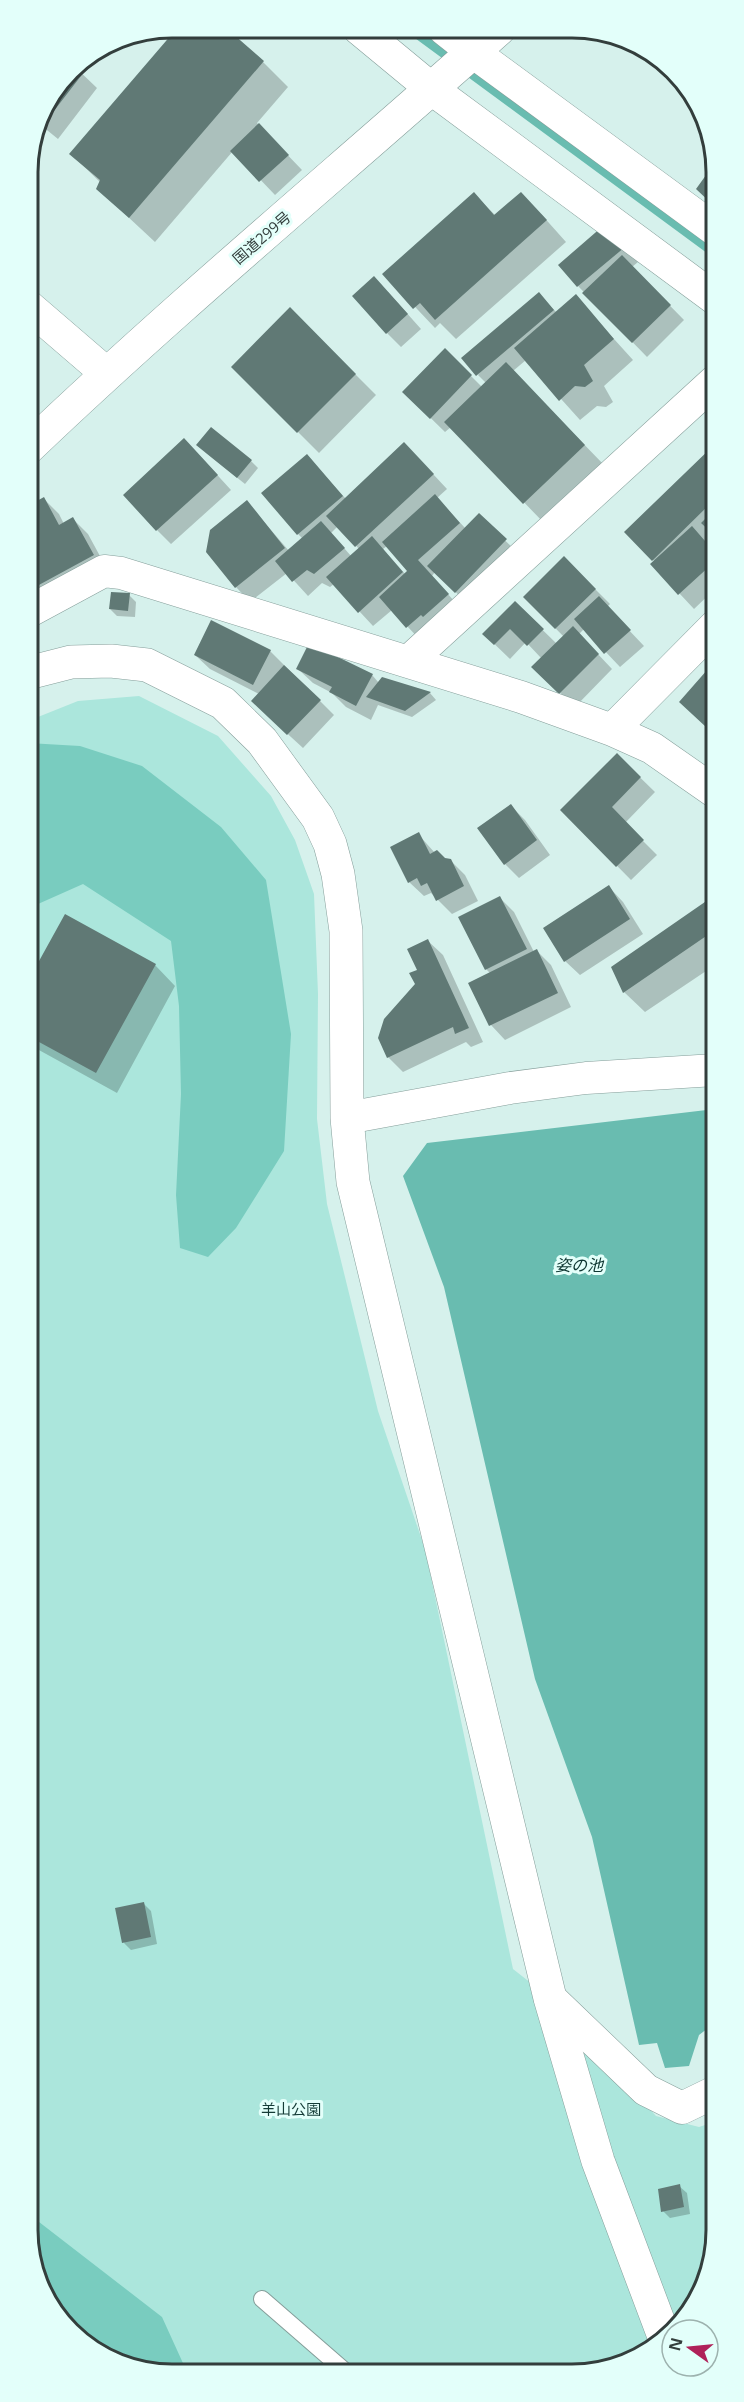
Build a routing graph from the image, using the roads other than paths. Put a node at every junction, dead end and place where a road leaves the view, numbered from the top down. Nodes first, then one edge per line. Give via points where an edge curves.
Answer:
1 (372, 38) edge
2 (453, 38) edge
3 (489, 38) edge
4 (470, 56) junction
5 (437, 86) junction
6 (706, 223) edge
7 (706, 292) edge
8 (38, 314) edge
9 (106, 373) junction
10 (706, 389) edge
11 (38, 438) edge
12 (38, 607) edge
13 (706, 635) edge
14 (409, 661) junction
15 (38, 670) edge
16 (612, 730) junction
17 (706, 786) edge
18 (706, 1070) edge
19 (347, 1118) junction
20 (550, 1998) junction
21 (706, 2096) edge
22 (262, 2299) dead end
23 (660, 2326) edge
24 (337, 2364) edge

1 - 5 street
2 - 4 street
3 - 4 main road, 国道299号
4 - 5 main road, 国道299号
4 - 6 street
5 - 7 street
5 - 9 main road, 国道299号
8 - 9 street
9 - 11 main road, 国道299号
10 - 14 street
12 - 14 street via 104,571 121,573
13 - 16 street
14 - 16 street
15 - 19 main road via 71,662 147,665 223,703 262,741 294,782 318,818 338,874 346,931
16 - 17 street via 652,748
18 - 19 street via 521,1086
19 - 20 main road via 353,1182
20 - 21 street via 646,2090 682,2108
20 - 23 main road via 598,2161
22 - 24 lane

